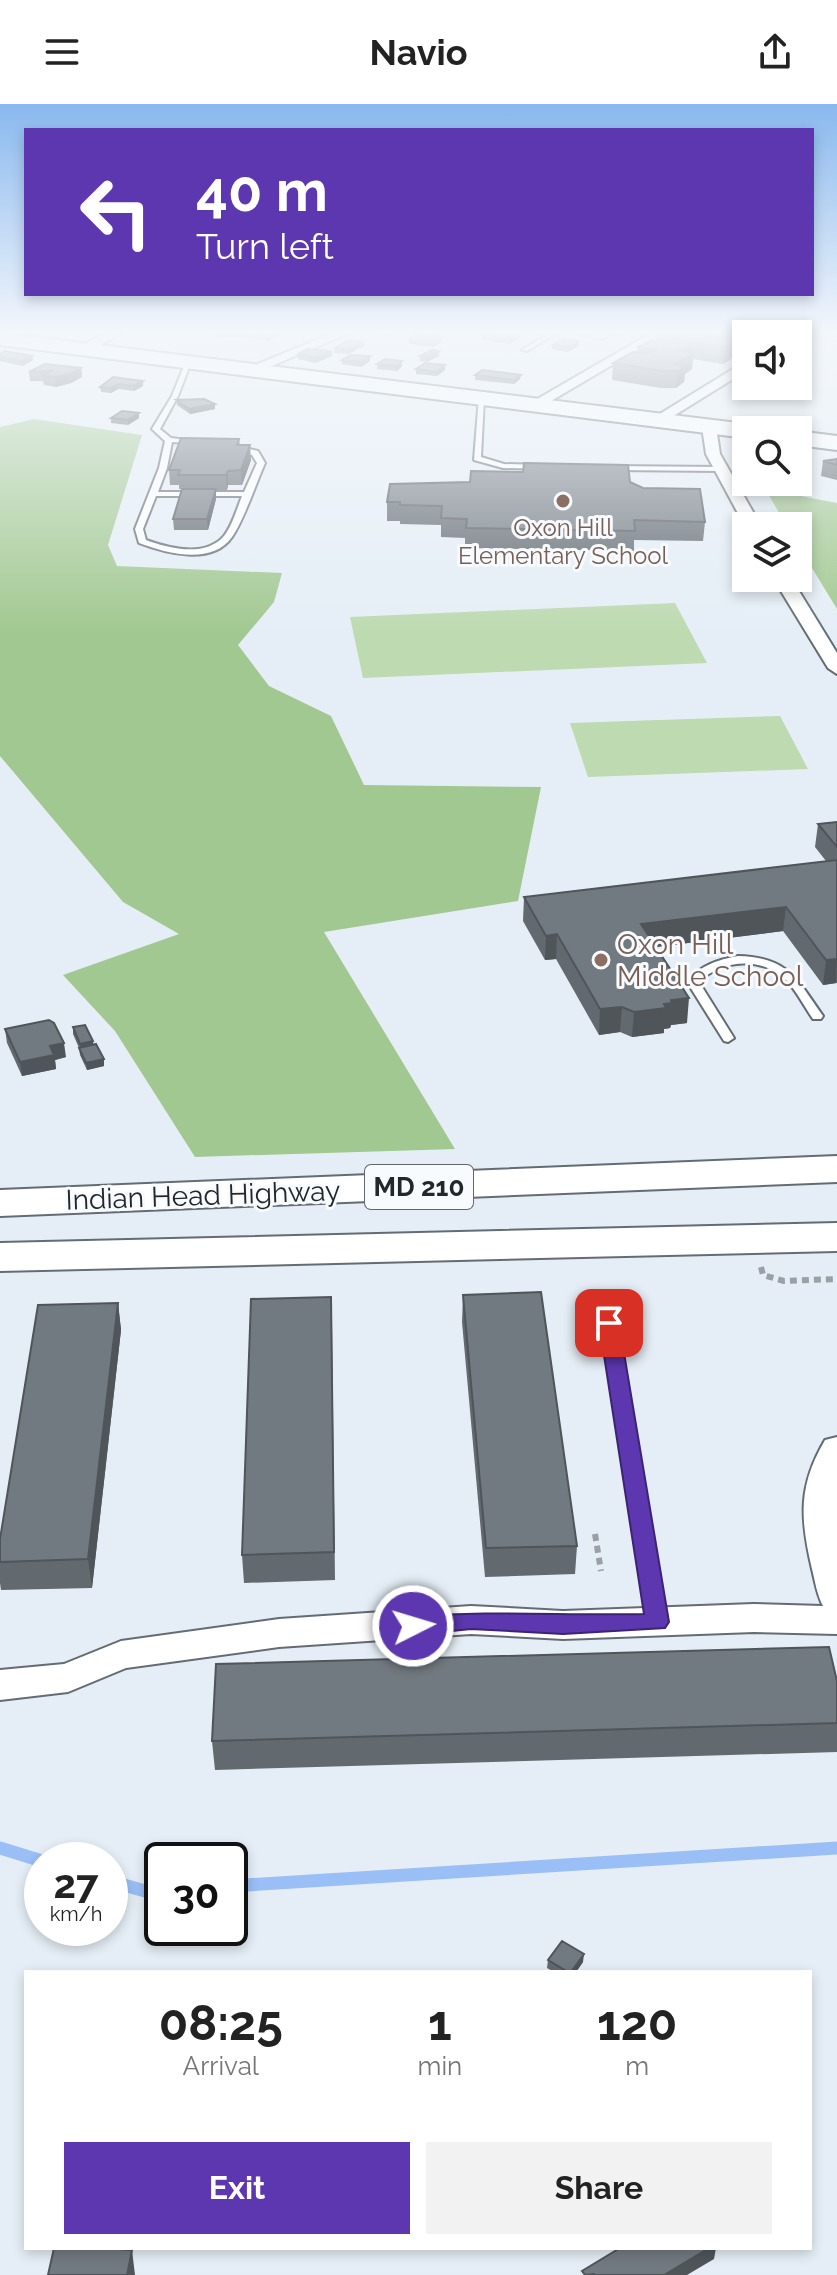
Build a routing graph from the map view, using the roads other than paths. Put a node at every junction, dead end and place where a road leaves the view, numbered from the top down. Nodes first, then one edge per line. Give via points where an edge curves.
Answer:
1 (161, 433) edge
2 (479, 433) edge
3 (709, 433) edge
4 (169, 440) junction
5 (812, 440) edge
6 (207, 443) edge
7 (837, 443) edge
8 (220, 445) edge
9 (546, 467) edge
10 (594, 467) edge
11 (721, 469) junction
12 (153, 494) junction
13 (246, 494) junction
14 (745, 512) edge
15 (791, 592) edge
16 (837, 668) edge
17 (817, 1016) dead end
18 (728, 1038) dead end
19 (837, 1169) edge
20 (837, 1182) edge
21 (542, 1183) junction
22 (0, 1203) edge
23 (837, 1237) edge
24 (0, 1257) edge
25 (609, 1323) dead end
26 (837, 1448) edge
27 (837, 1600) edge
28 (837, 1620) edge
29 (657, 1622) junction
30 (0, 1685) edge

1 - 4 lane
2 - 9 lane via 477,458 503,466
3 - 11 street
4 - 6 lane
4 - 12 lane
5 - 7 main road
8 - 13 lane via 255,453 261,463
10 - 11 lane
11 - 14 street
12 - 13 lane
12 - 13 lane via 139,529 142,541 164,551 192,552 228,537
15 - 16 street
17 - 18 lane via 789,976 772,965 719,962 702,970 693,982
19 - 21 highway, Indian Head Highway / MD 210
20 - 21 highway
21 - 22 highway, Indian Head Highway / MD 210
23 - 24 highway, Indian Head Highway / MD 210
25 - 29 lane
26 - 27 street via 821,1478 818,1509
28 - 29 street
29 - 30 street via 563,1625 471,1620 279,1633 121,1655 68,1678

